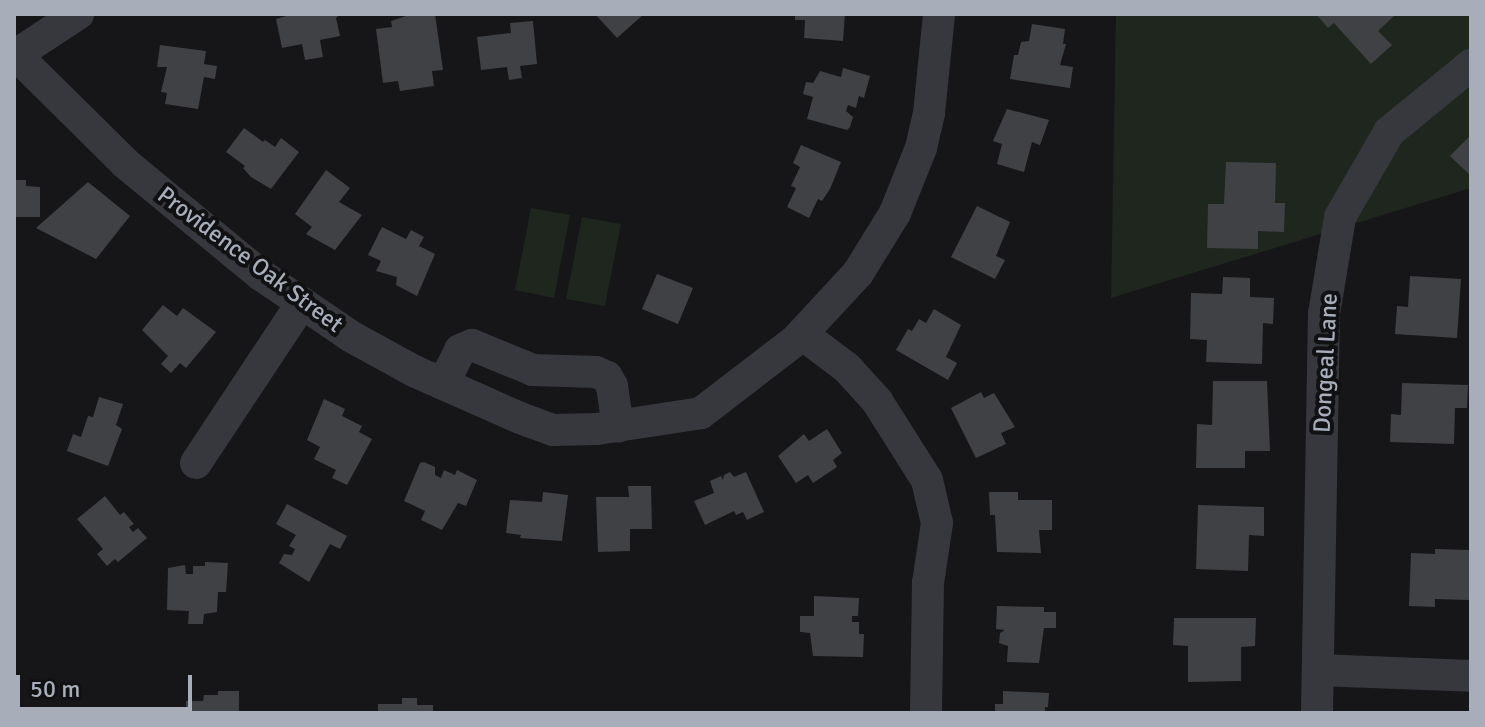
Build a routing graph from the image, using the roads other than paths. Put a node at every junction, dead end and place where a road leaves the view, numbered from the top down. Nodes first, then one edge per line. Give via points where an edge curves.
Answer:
1 (78, 14) edge
2 (939, 14) edge
3 (14, 55) edge
4 (1471, 65) edge
5 (302, 303) junction
6 (802, 334) junction
7 (443, 384) junction
8 (618, 427) junction
9 (196, 463) dead end
10 (1318, 670) junction
11 (1471, 676) edge
12 (926, 713) edge
13 (1317, 713) edge

1 - 3 street
2 - 6 street, Providence Oak Street via 929,113 909,181 858,273
3 - 5 street, Providence Oak Street via 125,163
4 - 10 street, Dongeal Lane via 1389,132 1340,217 1324,314
5 - 7 street, Providence Oak Street via 352,337
5 - 9 street
6 - 8 street, Providence Oak Street via 701,413
6 - 12 street via 847,368 877,401 927,480 937,523 928,583
7 - 8 street, Providence Oak Street via 553,430
7 - 8 street via 460,350 472,345 533,370 596,372 612,386
10 - 11 street
10 - 13 street, Dongeal Lane

